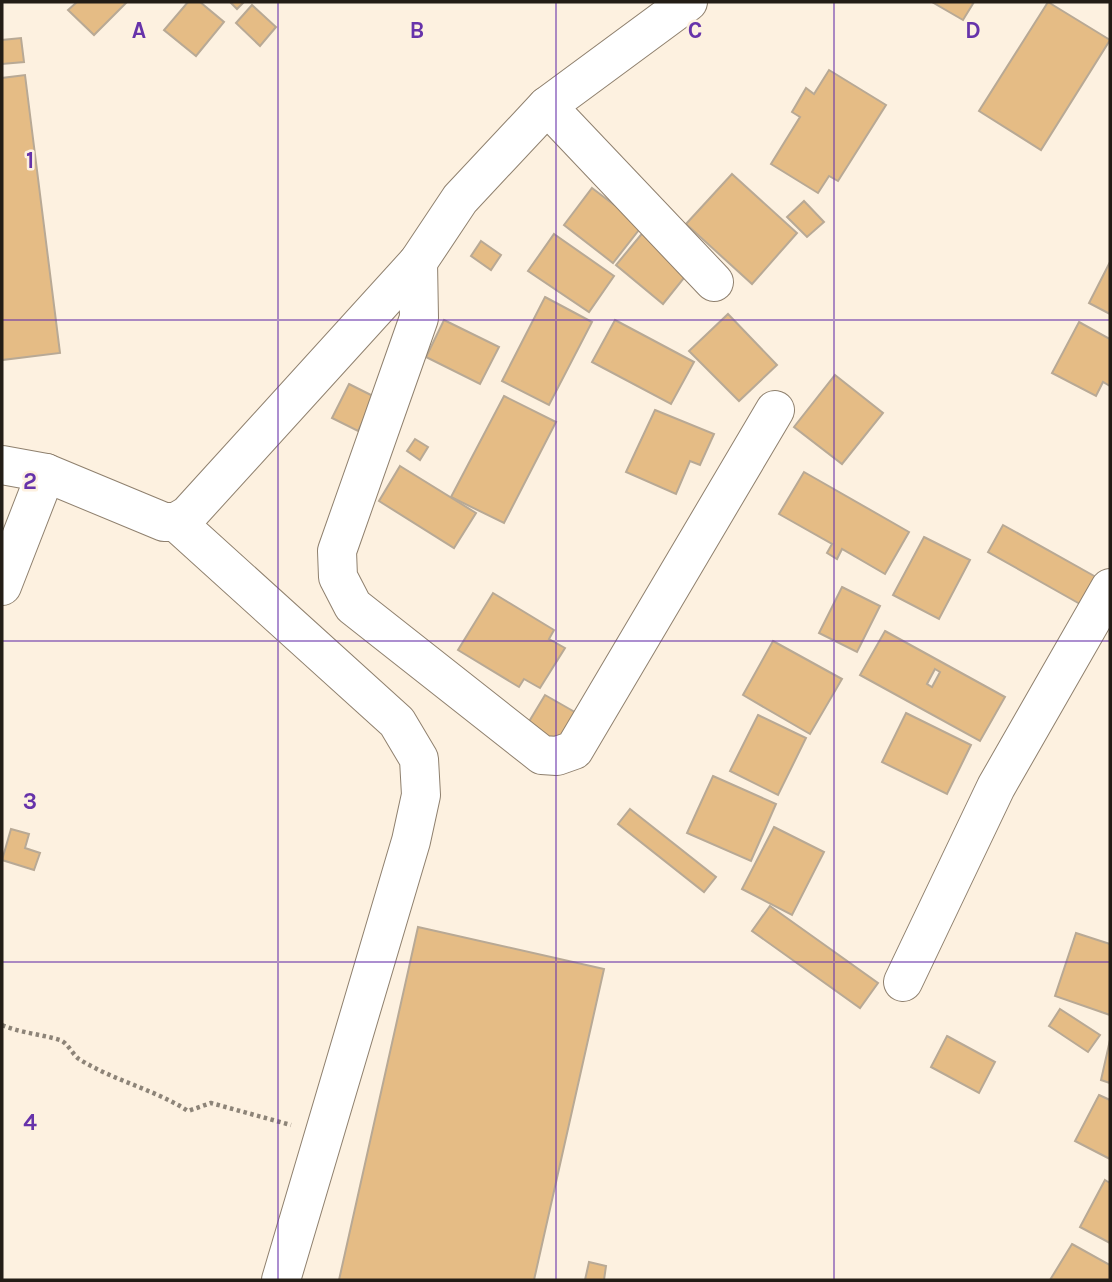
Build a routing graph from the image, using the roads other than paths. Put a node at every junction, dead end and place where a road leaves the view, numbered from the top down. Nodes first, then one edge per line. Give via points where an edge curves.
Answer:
1 (688, 2) edge
2 (547, 106) junction
3 (418, 262) junction
4 (714, 282) dead end
5 (775, 410) dead end
6 (2, 465) edge
7 (46, 473) junction
8 (176, 522) junction
9 (2, 586) edge
10 (1110, 588) edge
11 (903, 982) dead end
12 (281, 1280) edge

1 - 2 street
2 - 3 street via 460,199
2 - 4 street
3 - 5 street via 419,318 337,551 338,577 353,606 542,755 574,750
3 - 8 street via 188,515
6 - 7 street
7 - 8 street via 164,522
7 - 9 street
8 - 12 street via 397,722 419,759 421,795 411,841
10 - 11 street via 996,786

